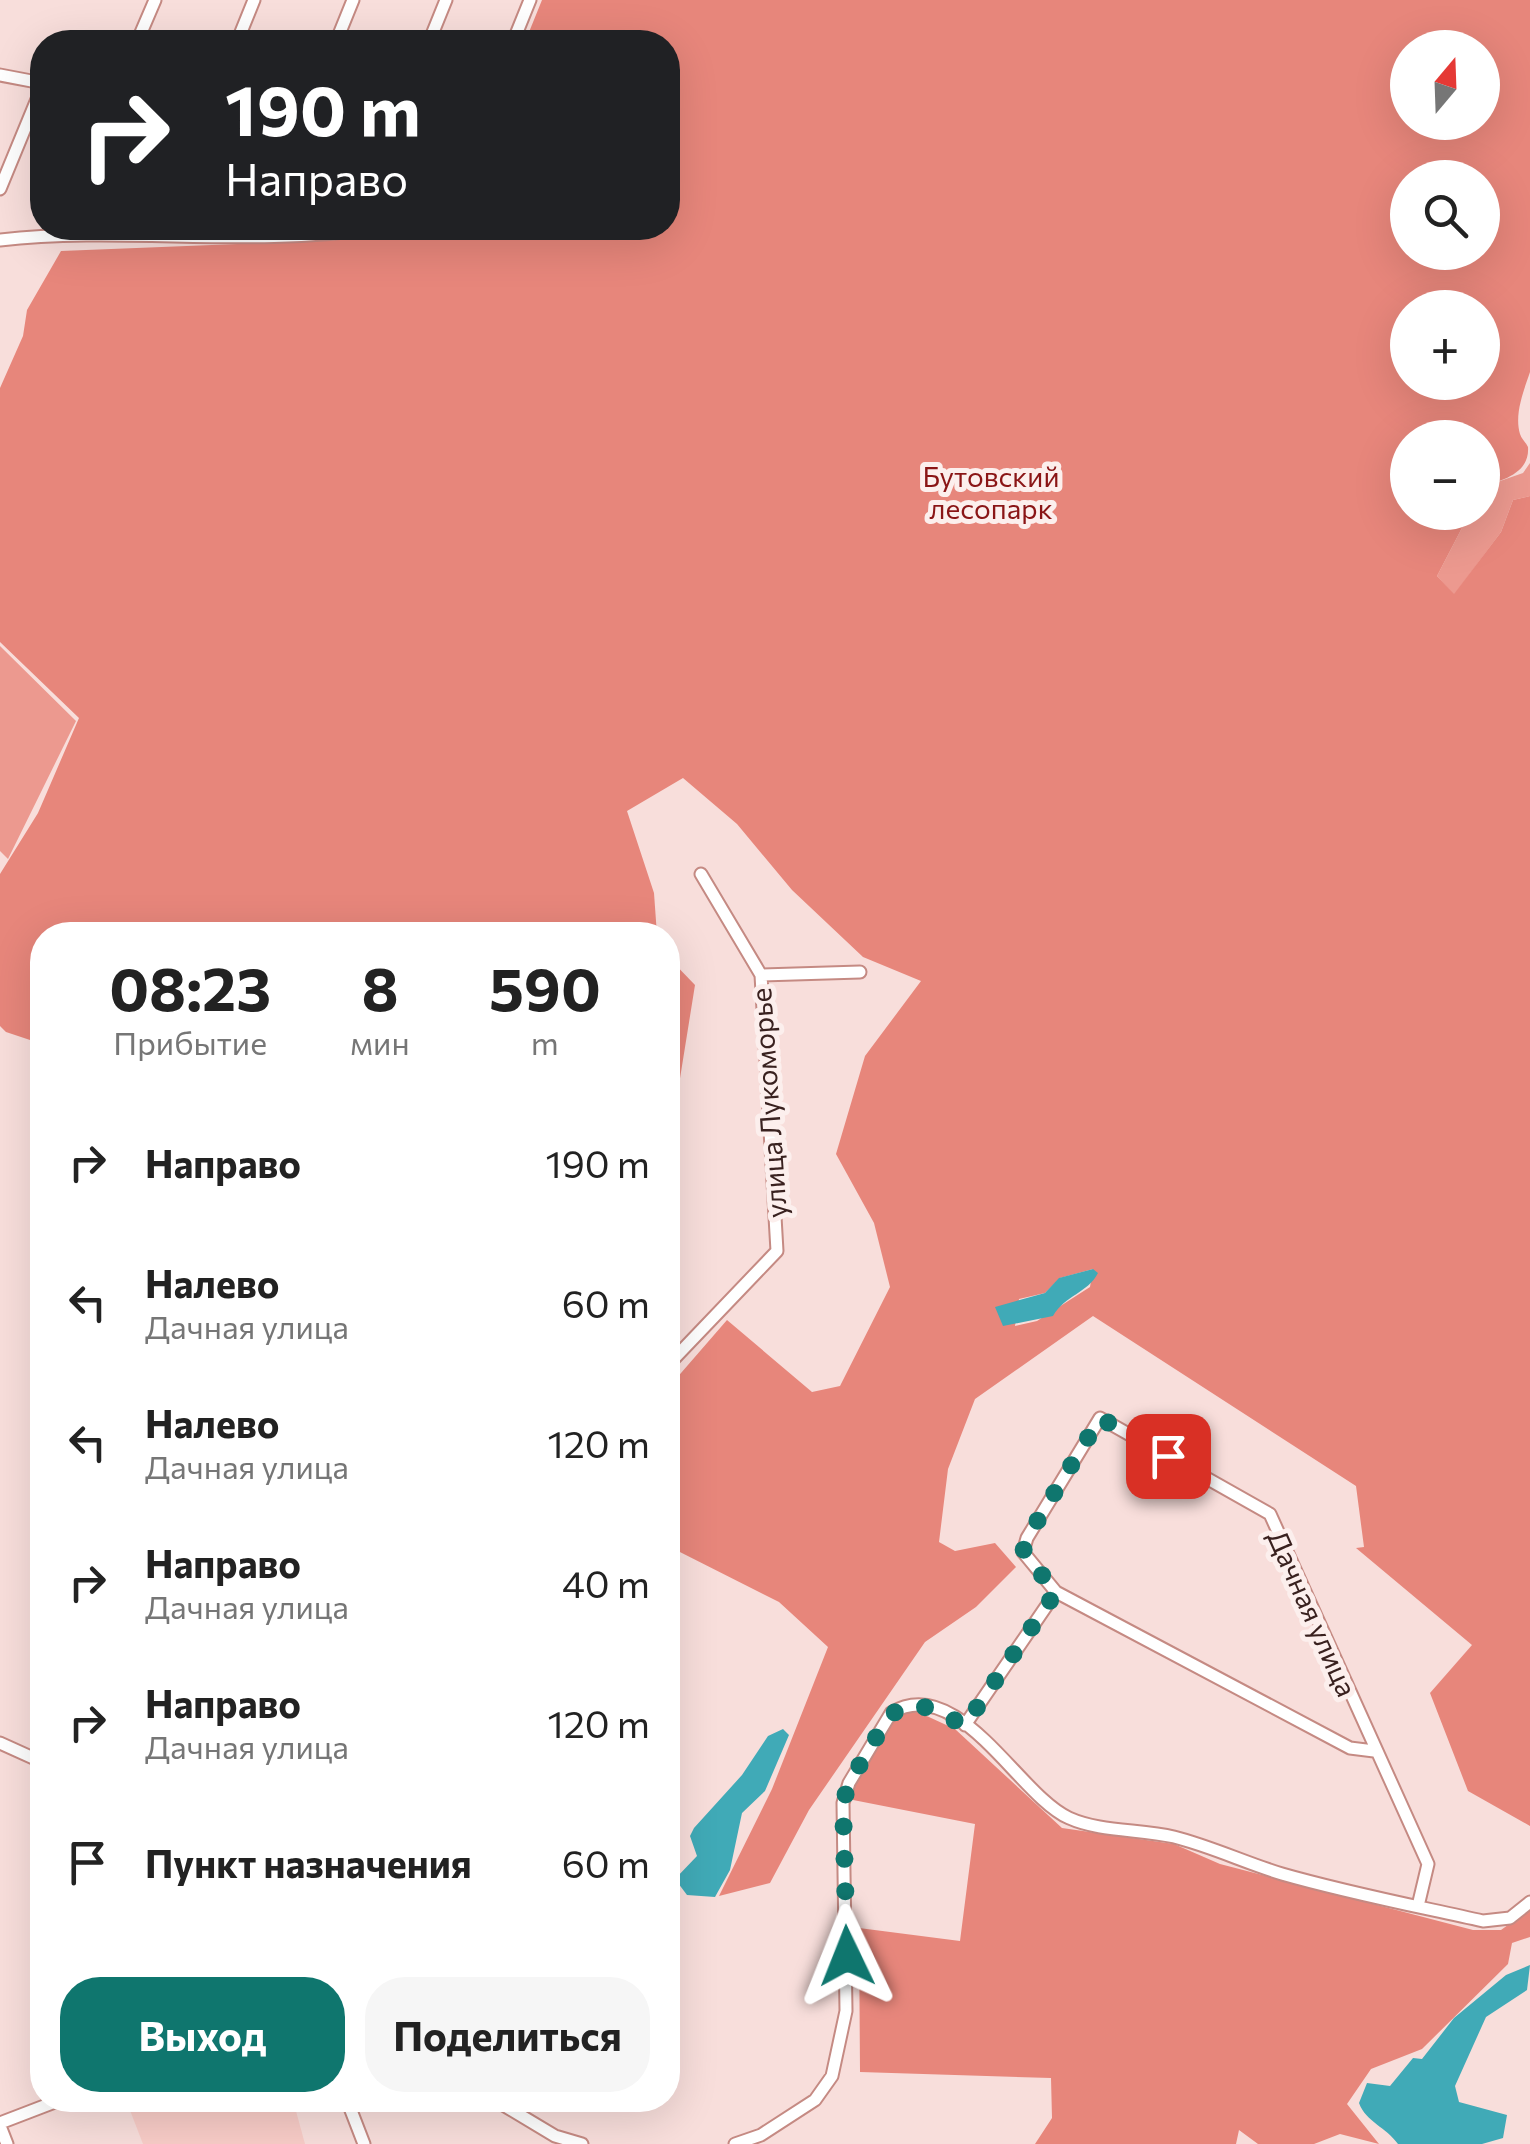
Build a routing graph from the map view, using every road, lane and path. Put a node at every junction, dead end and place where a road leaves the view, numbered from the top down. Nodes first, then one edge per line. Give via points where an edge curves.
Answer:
1 (154, 0) edge
2 (254, 0) edge
3 (353, 0) edge
4 (446, 0) edge
5 (530, 0) edge
6 (142, 30) edge
7 (242, 30) edge
8 (341, 30) edge
9 (434, 30) edge
10 (518, 30) edge
11 (0, 75) edge
12 (30, 82) edge
13 (30, 114) edge
14 (0, 188) edge
15 (30, 235) edge
16 (0, 240) edge
17 (701, 874) dead end
18 (860, 972) dead end
19 (761, 975) junction
20 (680, 1353) edge
21 (1056, 1592) junction
22 (965, 1725) junction
23 (0, 1743) edge
24 (1374, 1752) junction
25 (30, 1757) edge
26 (1530, 1902) edge
27 (1418, 1906) junction
28 (31, 2112) edge
29 (352, 2112) edge
30 (515, 2112) edge
31 (0, 2125) edge
32 (7, 2144) edge
33 (364, 2144) edge
34 (582, 2144) edge
35 (735, 2144) edge

1 - 6 street
2 - 7 street
3 - 8 street
4 - 9 street
5 - 10 street
11 - 12 street
13 - 14 street
15 - 16 street
17 - 19 street, улица Лукоморье
18 - 19 street
19 - 20 street, улица Лукоморье via 778,1251
21 - 22 street
21 - 24 street, Дачная улица via 1350,1748
21 - 24 street, Дачная улица via 1023,1552 1100,1418 1270,1514
22 - 27 street via 1051,1806 1076,1821 1174,1837 1283,1874
22 - 35 street via 935,1708 902,1706 890,1714 849,1783 843,1803 846,2011 832,2076 788,2120
23 - 25 street
24 - 27 street, Дачная улица via 1428,1864
26 - 27 street via 1497,1921
28 - 31 street
29 - 33 street
30 - 34 street
31 - 32 street

